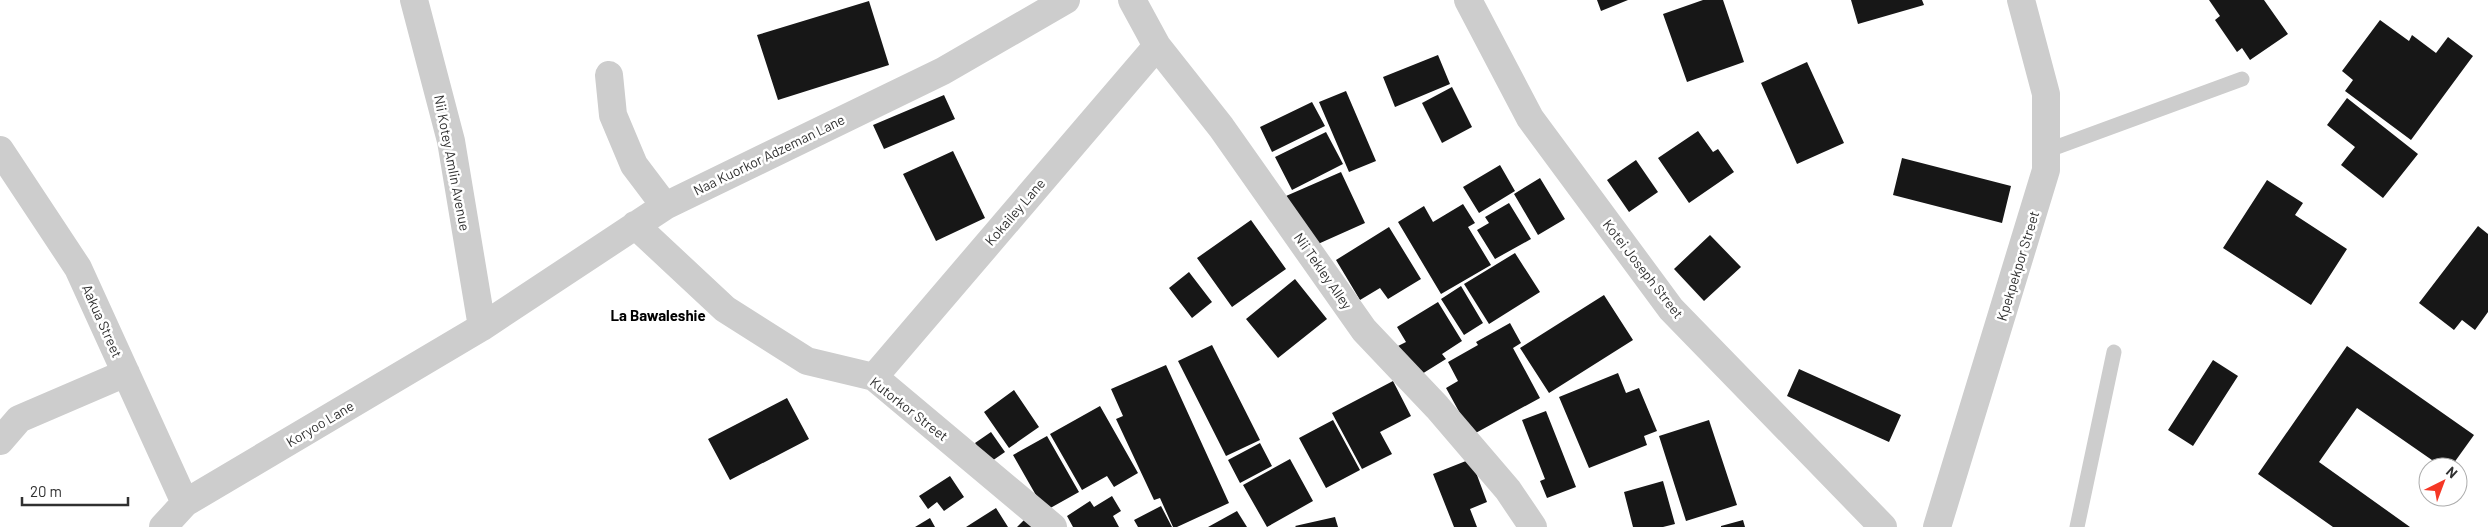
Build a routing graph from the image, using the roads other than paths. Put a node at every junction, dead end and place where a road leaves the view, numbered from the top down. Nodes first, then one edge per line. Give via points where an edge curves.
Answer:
1 (414, 0) edge
2 (1066, 0) edge
3 (1132, 0) edge
4 (1468, 0) edge
5 (2021, 0) edge
6 (1156, 46) junction
7 (609, 75) dead end
8 (2242, 79) dead end
9 (0, 150) edge
10 (2046, 151) junction
11 (664, 206) junction
12 (635, 225) junction
13 (482, 328) junction
14 (2114, 352) dead end
15 (126, 373) junction
16 (874, 377) junction
17 (0, 441) edge
18 (185, 503) junction
19 (163, 527) edge
20 (1053, 527) edge
21 (1533, 527) edge
22 (1883, 527) edge
23 (1937, 527) edge
24 (2077, 527) edge

1 - 13 street, Nii Kotey Amlin Avenue via 451,140
2 - 11 street, Naa Kuorkor Adzeman Lane via 943,71
3 - 6 street, Nii Tekley Alley
4 - 22 street, Kotei Joseph Street via 1530,118 1671,309
5 - 10 street, Kpekpekpor Street via 2046,94
6 - 16 street, Kokailey Lane
6 - 21 street, Nii Tekley Alley via 1222,127 1364,330 1437,407 1508,490
7 - 11 street via 613,115 634,164
8 - 10 lane
9 - 15 street, Aakua Street via 78,268
10 - 23 street, Kpekpekpor Street via 2046,170
11 - 12 street, Naa Kuorkor Adzeman Lane
12 - 13 street, Naa Kuorkor Adzeman Lane
12 - 16 street, Kutorkor Street via 725,309 807,360
13 - 18 street, Koryoo Lane
14 - 24 lane
15 - 17 street via 19,419
15 - 18 street, Aakua Street
16 - 20 street, Kutorkor Street
18 - 19 street, Koryoo Lane

